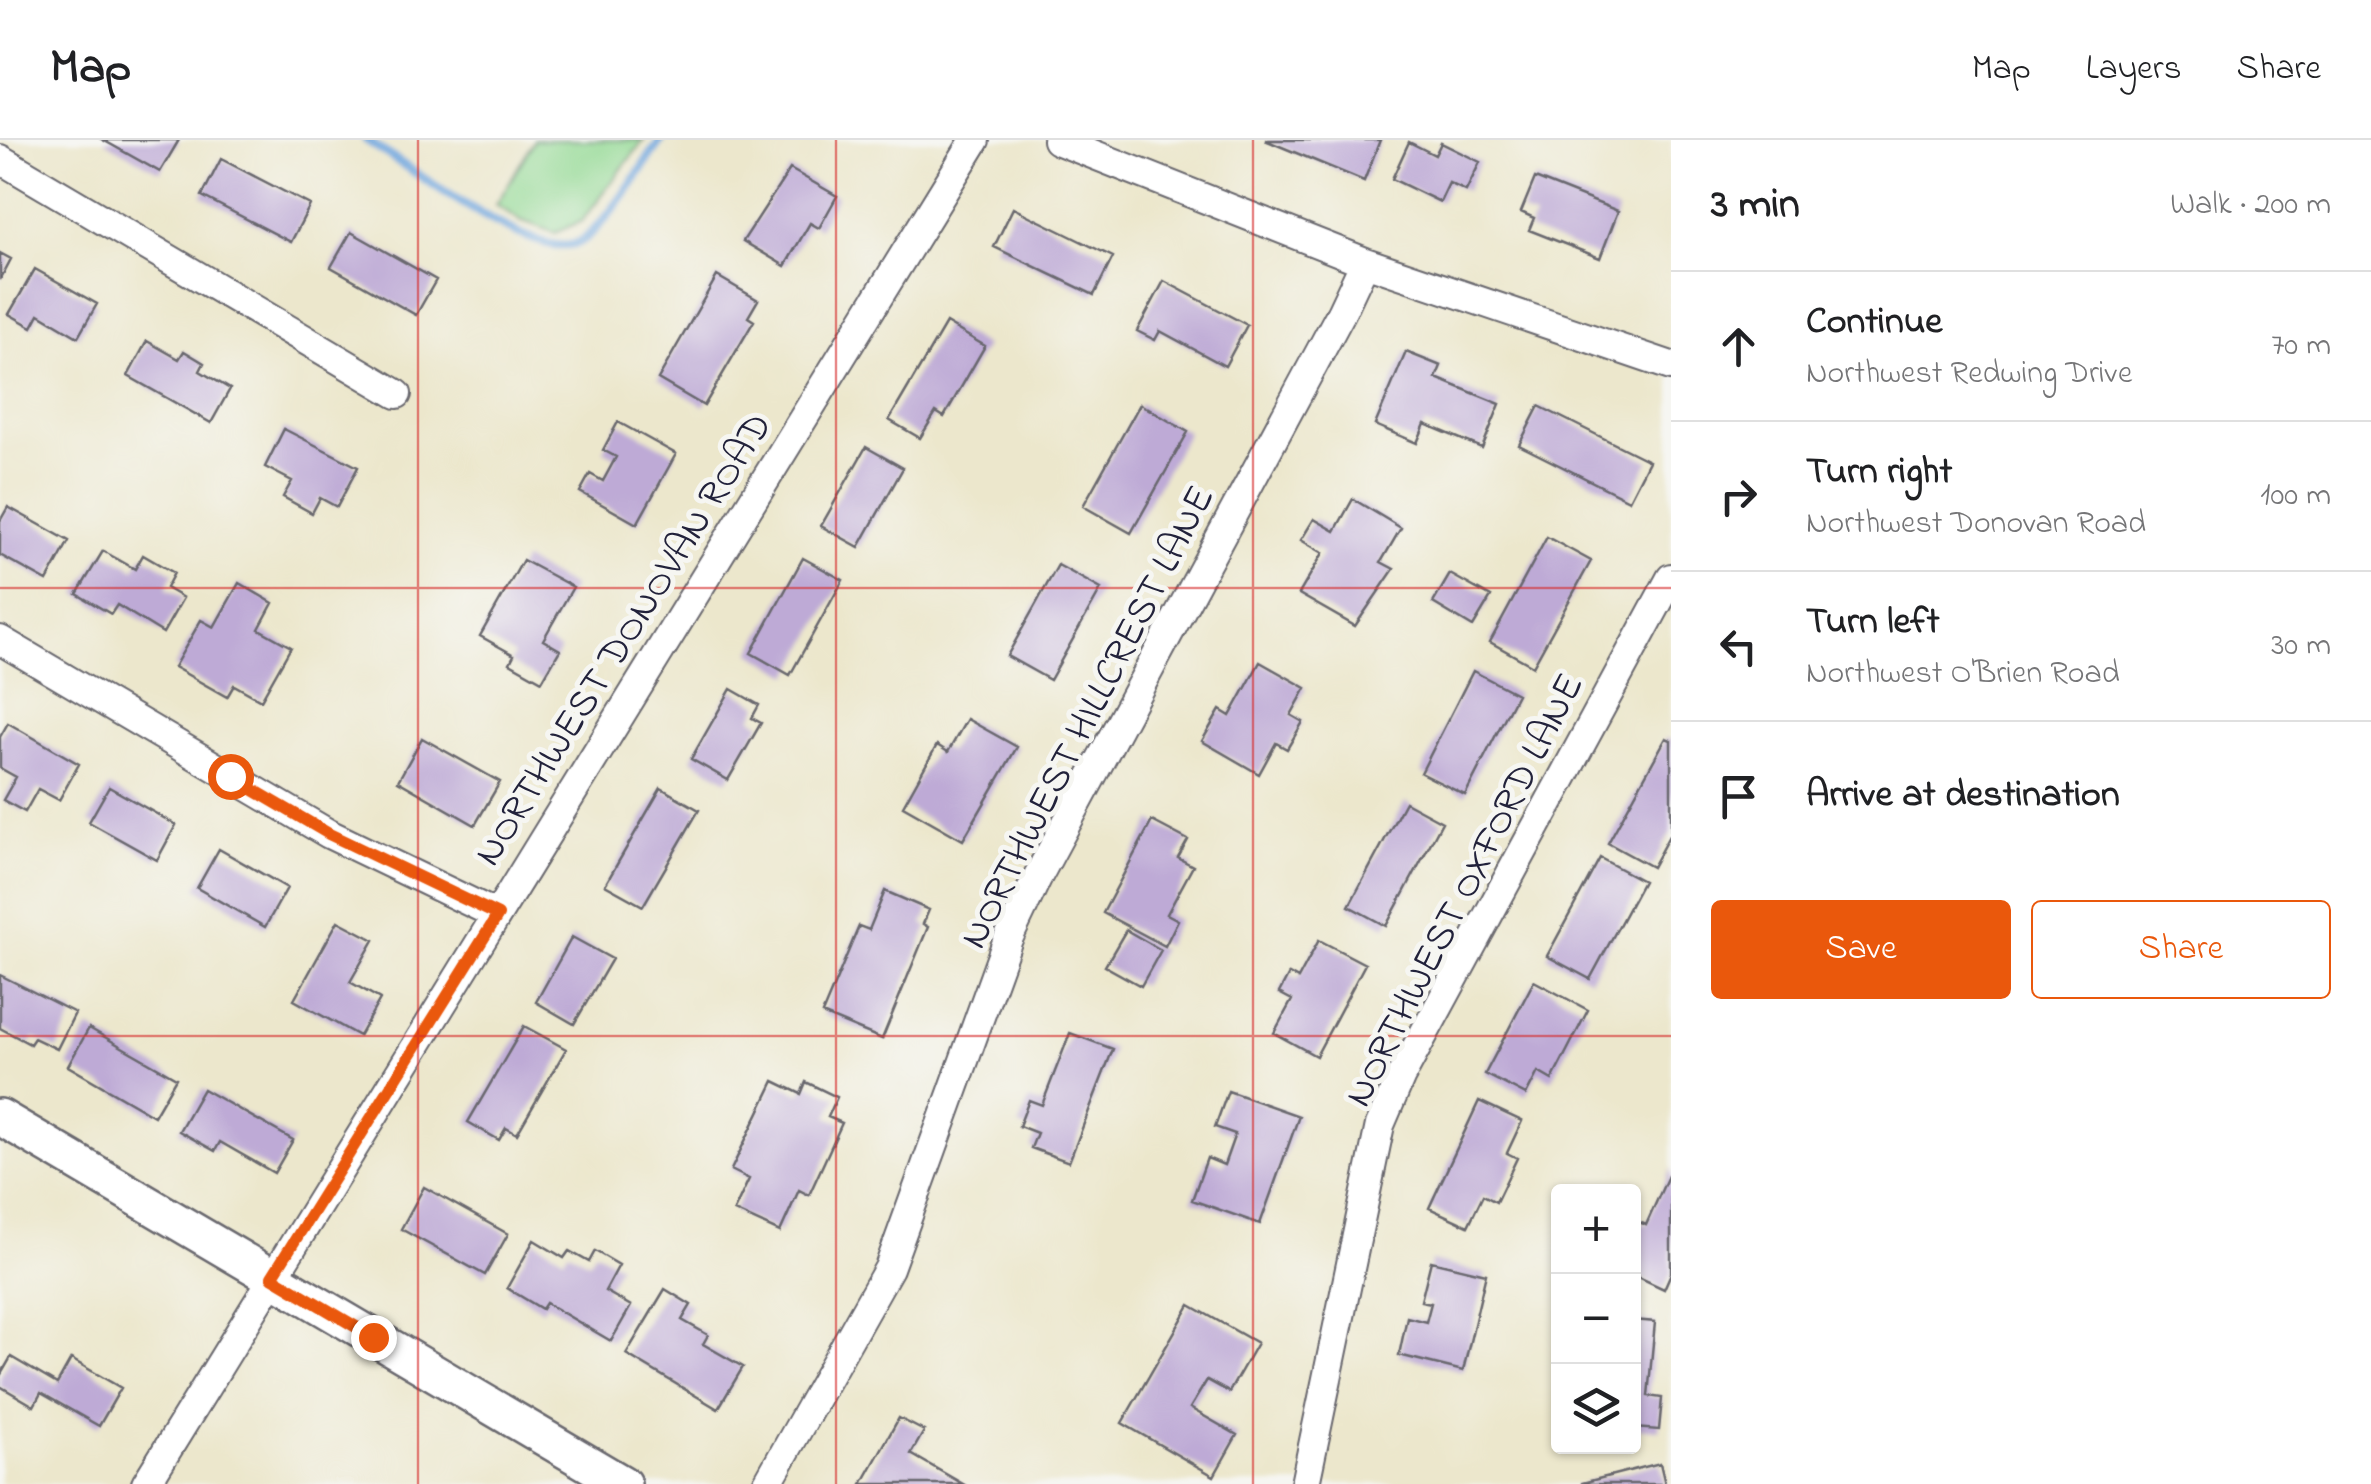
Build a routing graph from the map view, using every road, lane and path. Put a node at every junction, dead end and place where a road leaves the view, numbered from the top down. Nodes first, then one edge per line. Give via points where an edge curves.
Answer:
1 (976, 140) edge
2 (1057, 140) edge
3 (0, 159) edge
4 (1364, 262) junction
5 (1671, 366) edge
6 (397, 394) dead end
7 (1671, 578) edge
8 (0, 640) edge
9 (498, 915) junction
10 (0, 1117) edge
11 (272, 1277) junction
12 (146, 1484) edge
13 (623, 1484) edge
14 (767, 1484) edge
15 (1306, 1484) edge

1 - 9 street, NORTHWEST DONOVAN ROAD
2 - 4 street
3 - 6 street
4 - 5 street
4 - 14 street, NORTHWEST HILLCREST LANE via 1036,878 889,1268
7 - 15 street, NORTHWEST OXFORD LANE via 1387,1109
8 - 9 street via 329,834
9 - 11 street, NORTHWEST DONOVAN ROAD
10 - 11 street
11 - 12 street, NORTHWEST DONOVAN ROAD
11 - 13 street

